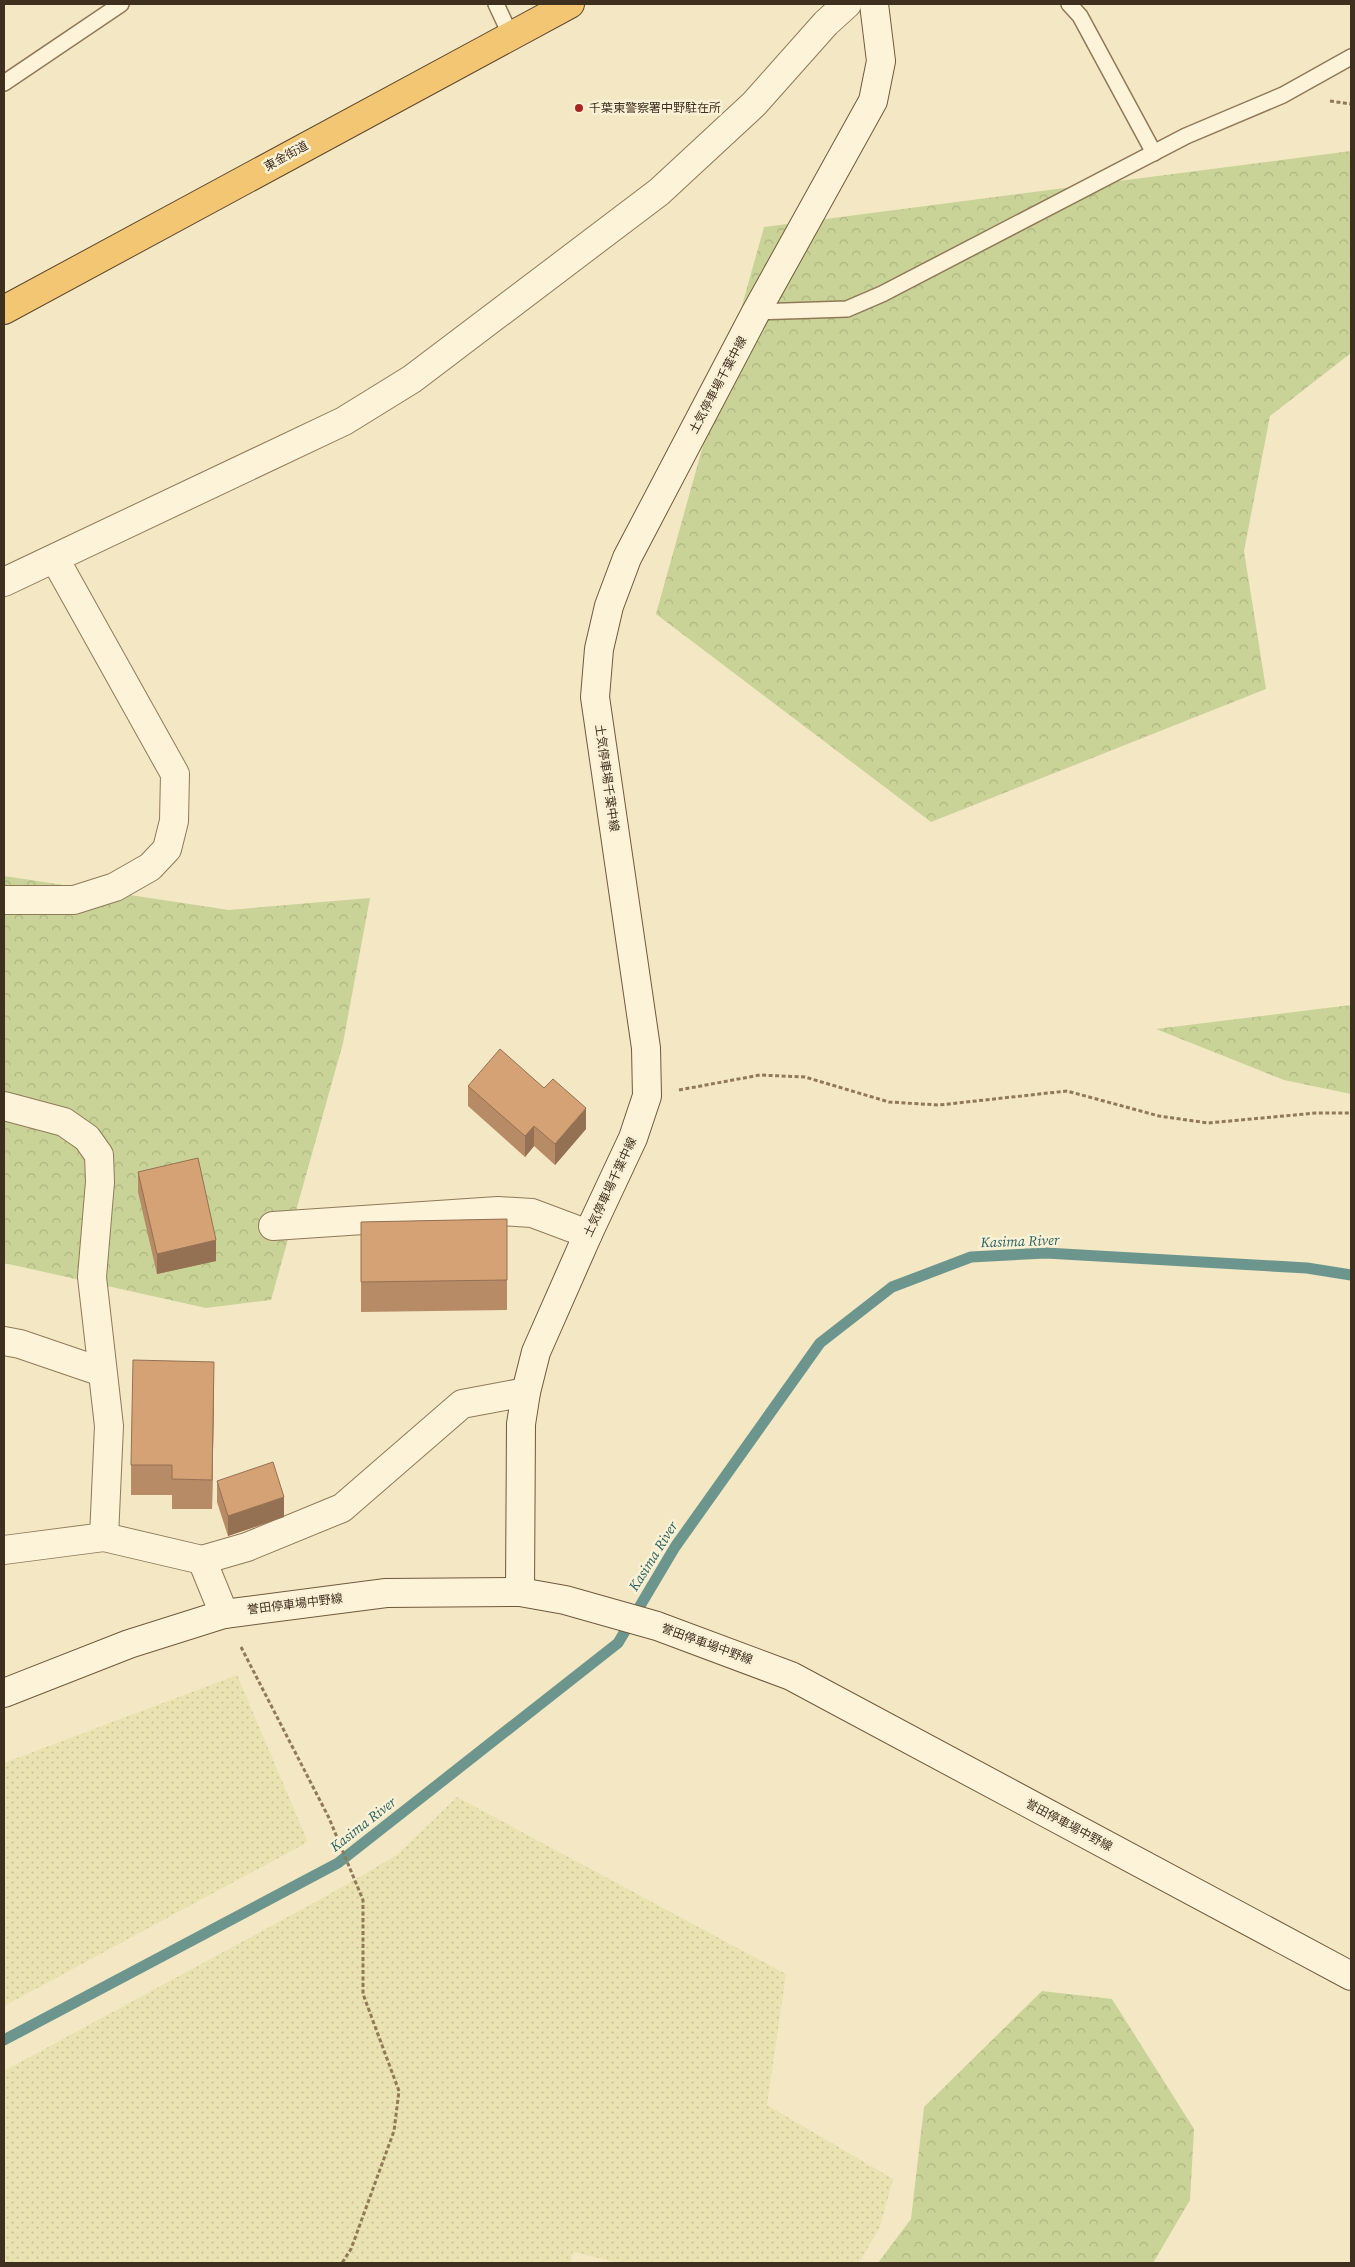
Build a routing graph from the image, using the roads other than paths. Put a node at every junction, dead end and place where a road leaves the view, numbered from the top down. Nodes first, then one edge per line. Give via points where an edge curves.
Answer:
1 (121, 4) edge
2 (496, 4) edge
3 (570, 4) edge
4 (846, 4) edge
5 (874, 4) edge
6 (1069, 4) edge
7 (510, 34) junction
8 (1351, 57) edge
9 (4, 83) edge
10 (1154, 153) junction
11 (4, 310) edge
12 (756, 312) junction
13 (55, 559) junction
14 (4, 582) edge
15 (4, 900) edge
16 (4, 1106) edge
17 (273, 1226) dead end
18 (588, 1234) junction
19 (4, 1341) edge
20 (102, 1372) junction
21 (526, 1392) junction
22 (104, 1538) junction
23 (4, 1550) edge
24 (202, 1560) junction
25 (520, 1592) junction
26 (224, 1614) junction
27 (4, 1693) edge
28 (1351, 1976) edge

1 - 9 lane
2 - 7 lane
3 - 7 highway, 東金街道
4 - 13 main road via 754,104 659,192 412,379 344,421
5 - 12 main road, 土気停車場千葉中線 via 881,61 873,101
6 - 10 lane via 1080,16
7 - 11 highway, 東金街道
8 - 10 lane via 1283,95
10 - 12 lane via 847,309
12 - 18 main road, 土気停車場千葉中線 via 627,558 609,606 599,649 596,697 646,1048 647,1096 633,1138
13 - 14 main road
13 - 15 main road via 175,774 174,821 167,849 150,867 115,887 74,900
16 - 20 main road via 64,1122 87,1138 99,1155 100,1182 92,1277
17 - 18 main road via 498,1211 532,1213
18 - 21 main road, 土気停車場千葉中線 via 536,1352
19 - 20 main road
20 - 22 main road via 109,1426
21 - 24 main road via 462,1404 342,1508 247,1547
21 - 25 main road, 土気停車場千葉中線 via 521,1424
22 - 23 main road
22 - 24 main road
24 - 26 main road
25 - 26 main road, 誉田停車場中野線 via 386,1593
25 - 28 main road, 誉田停車場中野線 via 597,1608 657,1626 791,1676
26 - 27 main road, 誉田停車場中野線 via 129,1644

